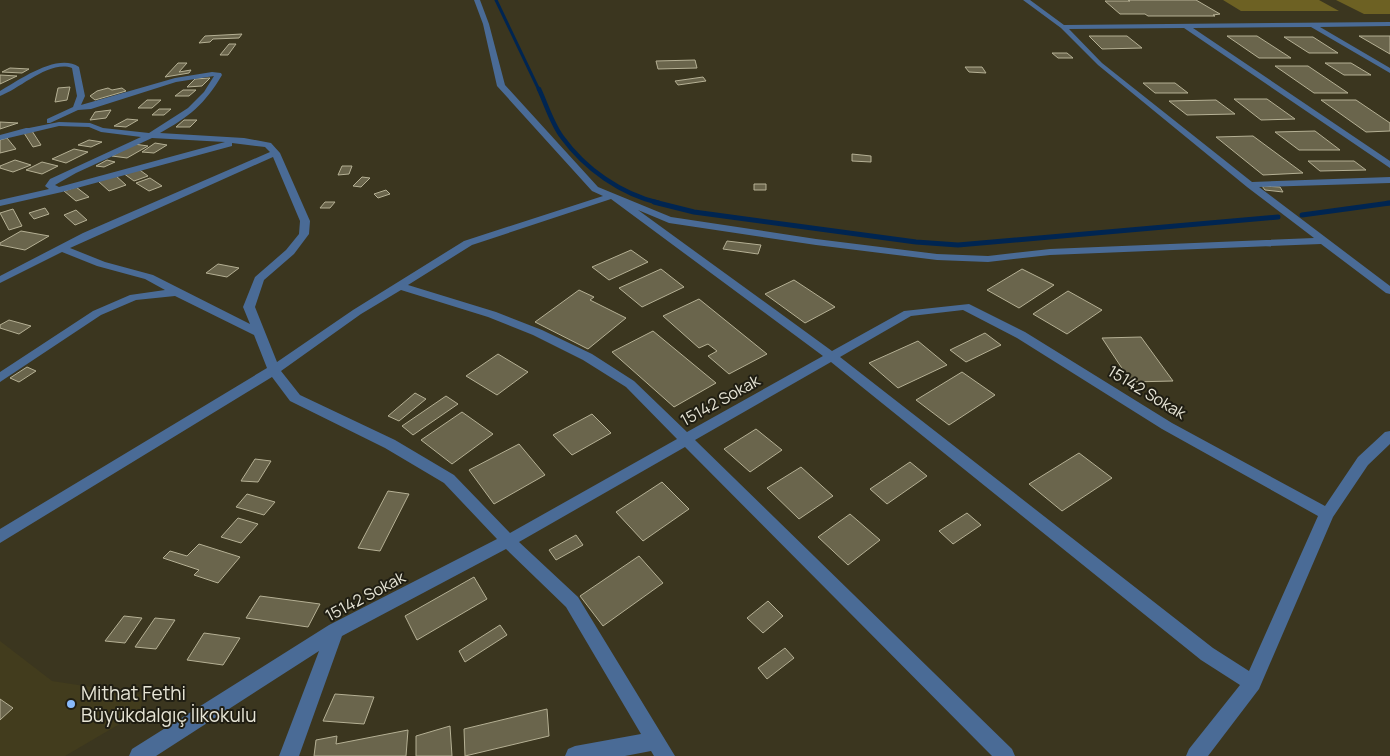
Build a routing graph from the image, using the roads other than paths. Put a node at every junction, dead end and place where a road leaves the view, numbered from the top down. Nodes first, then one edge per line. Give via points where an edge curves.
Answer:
1 (476, 0) edge
2 (1026, 0) edge
3 (1390, 24) edge
4 (1312, 25) junction
5 (1186, 26) junction
6 (1063, 27) junction
7 (1390, 71) edge
8 (0, 94) edge
9 (76, 108) junction
10 (19, 132) junction
11 (150, 135) junction
12 (0, 138) edge
13 (244, 141) junction
14 (276, 153) junction
15 (1390, 164) edge
16 (1390, 180) edge
17 (1250, 185) junction
18 (57, 190) junction
19 (612, 196) junction
20 (0, 203) edge
21 (1321, 241) junction
22 (62, 248) junction
23 (0, 280) edge
24 (400, 286) junction
25 (1390, 291) edge
26 (178, 292) junction
27 (257, 332) junction
28 (833, 358) junction
29 (274, 370) junction
30 (0, 378) edge
31 (1390, 436) edge
32 (686, 438) junction
33 (1327, 514) junction
34 (0, 537) edge
35 (508, 541) junction
36 (335, 631) junction
37 (1253, 683) junction
38 (660, 749) edge
39 (138, 756) edge
40 (289, 756) edge
41 (575, 756) edge
42 (1005, 756) edge
43 (1196, 756) edge

1 - 19 street via 486,24 501,86 595,189
2 - 6 street
3 - 4 street
4 - 5 street
4 - 7 street
5 - 6 street
5 - 15 street
6 - 17 street via 1100,64
8 - 9 street via 44,69 71,64 80,84 81,96
9 - 10 street
9 - 11 street via 175,80 218,75 214,84 189,110
10 - 11 street via 58,124 90,125 101,130
10 - 12 street
11 - 13 street
11 - 18 street via 53,181 50,186
13 - 14 street via 268,145
13 - 18 street via 149,163
14 - 22 street
14 - 27 street via 305,221 304,234 290,252 258,279 249,307
16 - 17 street
17 - 21 street
18 - 20 street
19 - 21 street via 669,220 937,258 988,259 1050,252
19 - 24 street via 468,243
19 - 28 street
21 - 25 street
22 - 23 street
22 - 26 street via 101,264 149,277
24 - 29 street
24 - 32 street via 445,297 583,354 630,384
26 - 27 street
26 - 30 street via 134,297 97,313
27 - 29 street
28 - 32 street, 15142 Sokak
28 - 33 street, 15142 Sokak via 908,313 965,306 1021,335 1168,426
28 - 37 street via 1207,654
29 - 34 street
29 - 35 street via 295,398 390,444 449,479
31 - 33 street via 1363,461
32 - 35 street, 15142 Sokak
32 - 42 street
33 - 37 street
35 - 36 street, 15142 Sokak
35 - 38 street via 572,602
36 - 39 street, 15142 Sokak
36 - 40 street
37 - 43 street
38 - 41 street

